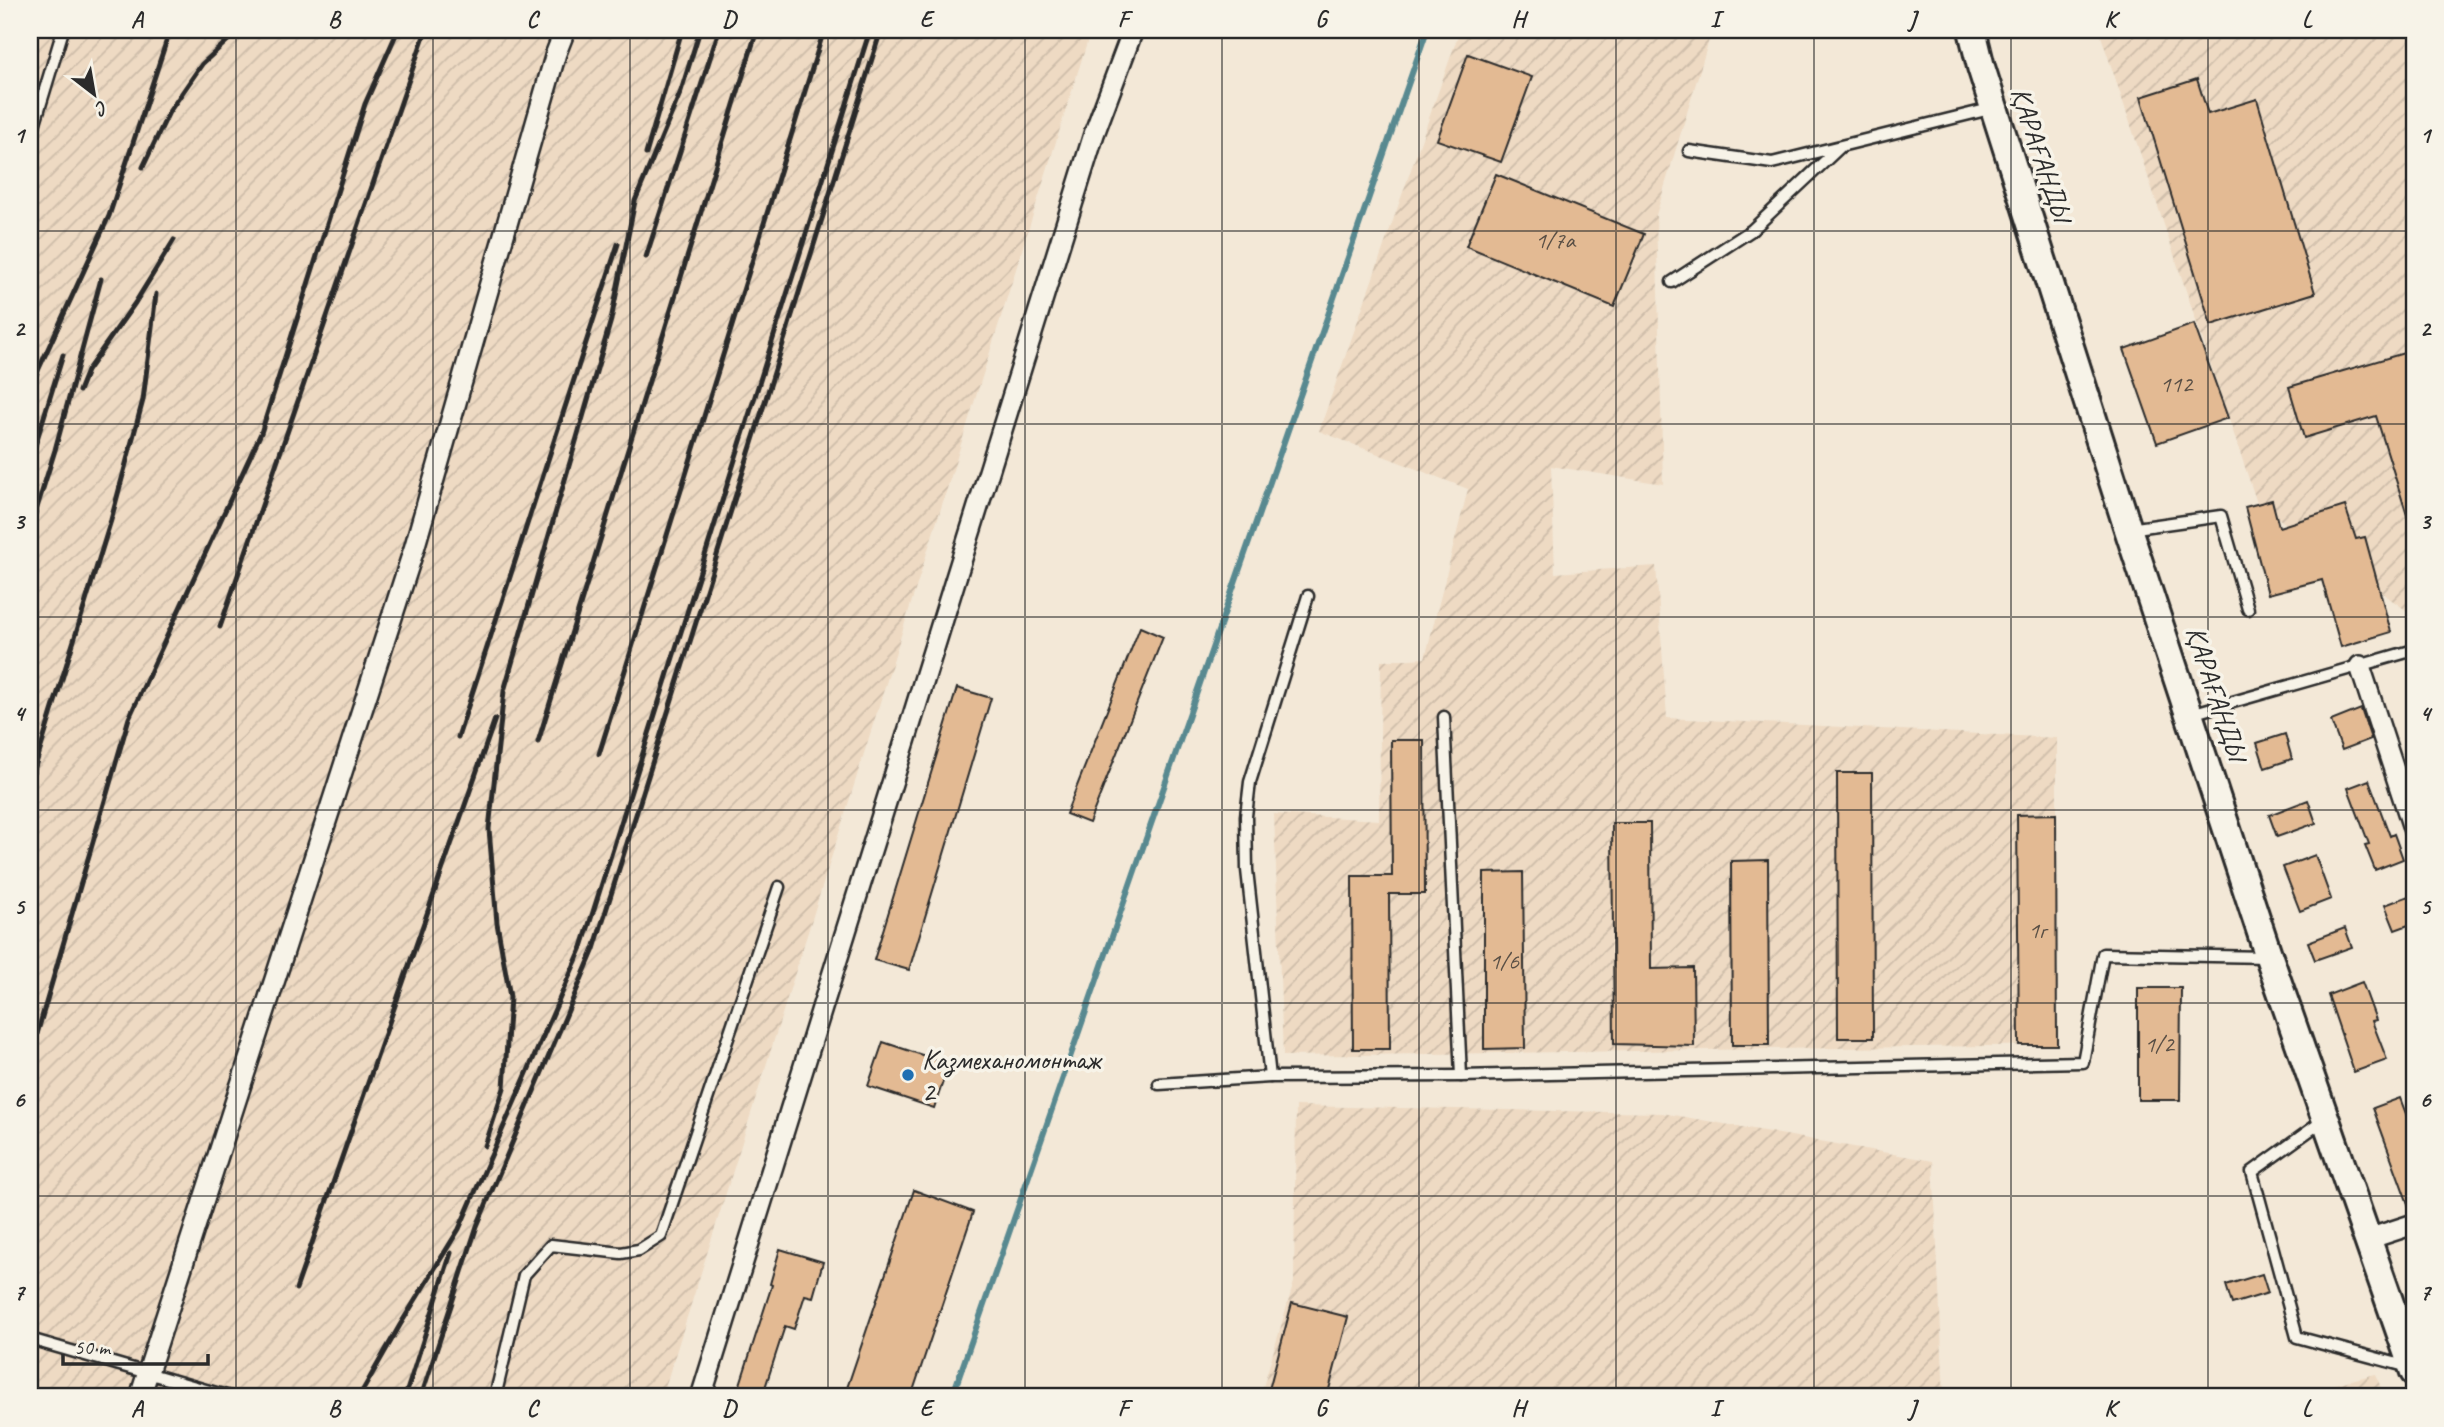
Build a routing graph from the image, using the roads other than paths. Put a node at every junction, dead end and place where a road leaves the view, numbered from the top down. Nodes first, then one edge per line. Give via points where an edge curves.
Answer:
1 (63, 30) edge
2 (565, 30) edge
3 (1133, 30) edge
4 (1972, 30) edge
5 (1994, 108) junction
6 (30, 139) edge
7 (1843, 145) junction
8 (1689, 150) dead end
9 (1672, 282) dead end
10 (2128, 529) junction
11 (1308, 596) dead end
12 (2248, 609) dead end
13 (2414, 650) edge
14 (2360, 666) junction
15 (2191, 714) junction
16 (1444, 717) dead end
17 (2414, 831) edge
18 (779, 887) dead end
19 (2269, 957) junction
20 (1461, 1076) junction
21 (1270, 1077) junction
22 (1159, 1084) dead end
23 (2325, 1119) junction
24 (2414, 1224) edge
25 (2368, 1239) junction
26 (30, 1339) edge
27 (2414, 1370) edge
28 (148, 1374) junction
29 (140, 1397) edge
30 (230, 1397) edge
31 (495, 1397) edge
32 (701, 1397) edge

1 - 6 lane
2 - 28 street via 414,548
3 - 32 street via 1094,134
4 - 5 main road, ҚАРАҒАНДЫ
5 - 7 lane
5 - 10 main road, ҚАРАҒАНДЫ
7 - 8 lane via 1772,163
7 - 9 lane via 1752,230
10 - 12 lane via 2221,516
10 - 15 main road, ҚАРАҒАНДЫ
11 - 21 lane via 1250,782 1246,817 1247,870
13 - 14 lane
14 - 15 lane
14 - 17 street
15 - 19 main road, ҚАРАҒАНДЫ
16 - 20 lane
18 - 31 lane via 661,1236 639,1250 621,1253 551,1245 524,1275
19 - 20 lane via 2103,954 2083,1062
19 - 23 main road, ҚАРАҒАНДЫ
20 - 21 lane
21 - 22 lane
23 - 25 main road, ҚАРАҒАНДЫ
23 - 27 lane via 2252,1172 2297,1337
24 - 25 street
25 - 27 main road, ҚАРАҒАНДЫ
26 - 28 lane
28 - 29 street
28 - 30 lane

